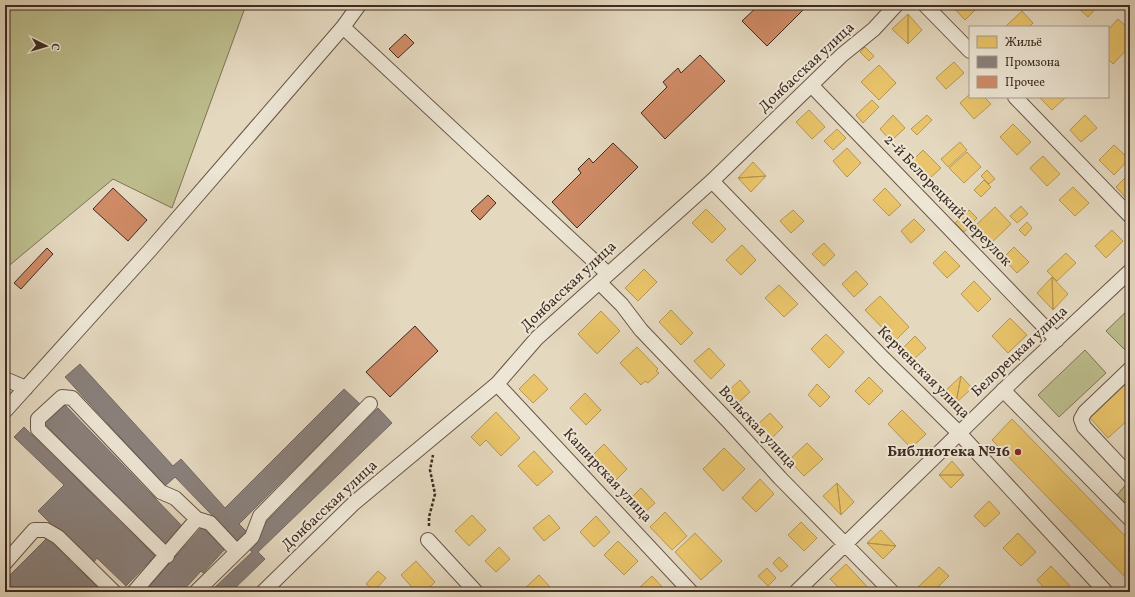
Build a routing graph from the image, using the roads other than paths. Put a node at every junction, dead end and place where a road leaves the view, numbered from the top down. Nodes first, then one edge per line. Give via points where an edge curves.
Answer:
1 (359, 5) edge
2 (896, 5) edge
3 (925, 5) edge
4 (344, 27) junction
5 (969, 50) edge
6 (812, 86) junction
7 (1016, 98) edge
8 (712, 181) junction
9 (1130, 216) edge
10 (1130, 271) edge
11 (604, 279) junction
12 (1056, 340) junction
13 (1130, 369) edge
14 (5, 380) edge
15 (497, 384) junction
16 (26, 388) junction
17 (1003, 390) junction
18 (370, 404) dead end
19 (5, 411) edge
20 (959, 433) junction
21 (1130, 476) edge
22 (197, 519) junction
23 (1130, 519) edge
24 (428, 540) road end
25 (845, 544) junction
26 (237, 552) junction
27 (167, 556) junction
28 (5, 563) edge
29 (114, 592) edge
30 (134, 592) edge
31 (196, 592) edge
32 (263, 592) edge
33 (476, 592) edge
34 (691, 592) edge
35 (796, 592) edge
36 (892, 592) edge
37 (1106, 592) edge

1 - 4 street
2 - 6 street, Донбасская улица via 874,29 842,55
3 - 5 street
4 - 11 street, Вольская улица
4 - 16 street
6 - 8 street, Донбасская улица
6 - 12 street, 2-й Белорецкий переулок
7 - 9 street
8 - 11 street, Донбасская улица
8 - 20 street, Керченская улица
10 - 12 street, Белорецкая улица
11 - 15 street, Донбасская улица via 537,338
11 - 25 street, Вольская улица via 641,330
12 - 17 street, Белорецкая улица
13 - 21 street via 1085,412 1081,419 1084,427
14 - 16 street
15 - 32 street, Донбасская улица via 354,504
15 - 34 street, Каширская улица
16 - 19 street
17 - 20 street, Белорецкая улица
17 - 23 street
18 - 26 street via 260,516 252,537
20 - 25 street, Белорецкая улица
20 - 37 street, Керченская улица
22 - 26 street via 210,523
22 - 27 street
22 - 27 street via 175,498 161,492 72,398 62,397 38,419 38,429
24 - 33 street
25 - 35 street, Белорецкая улица
25 - 36 street, Вольская улица
26 - 31 street
27 - 30 street
28 - 29 street via 34,530 46,530 58,537

